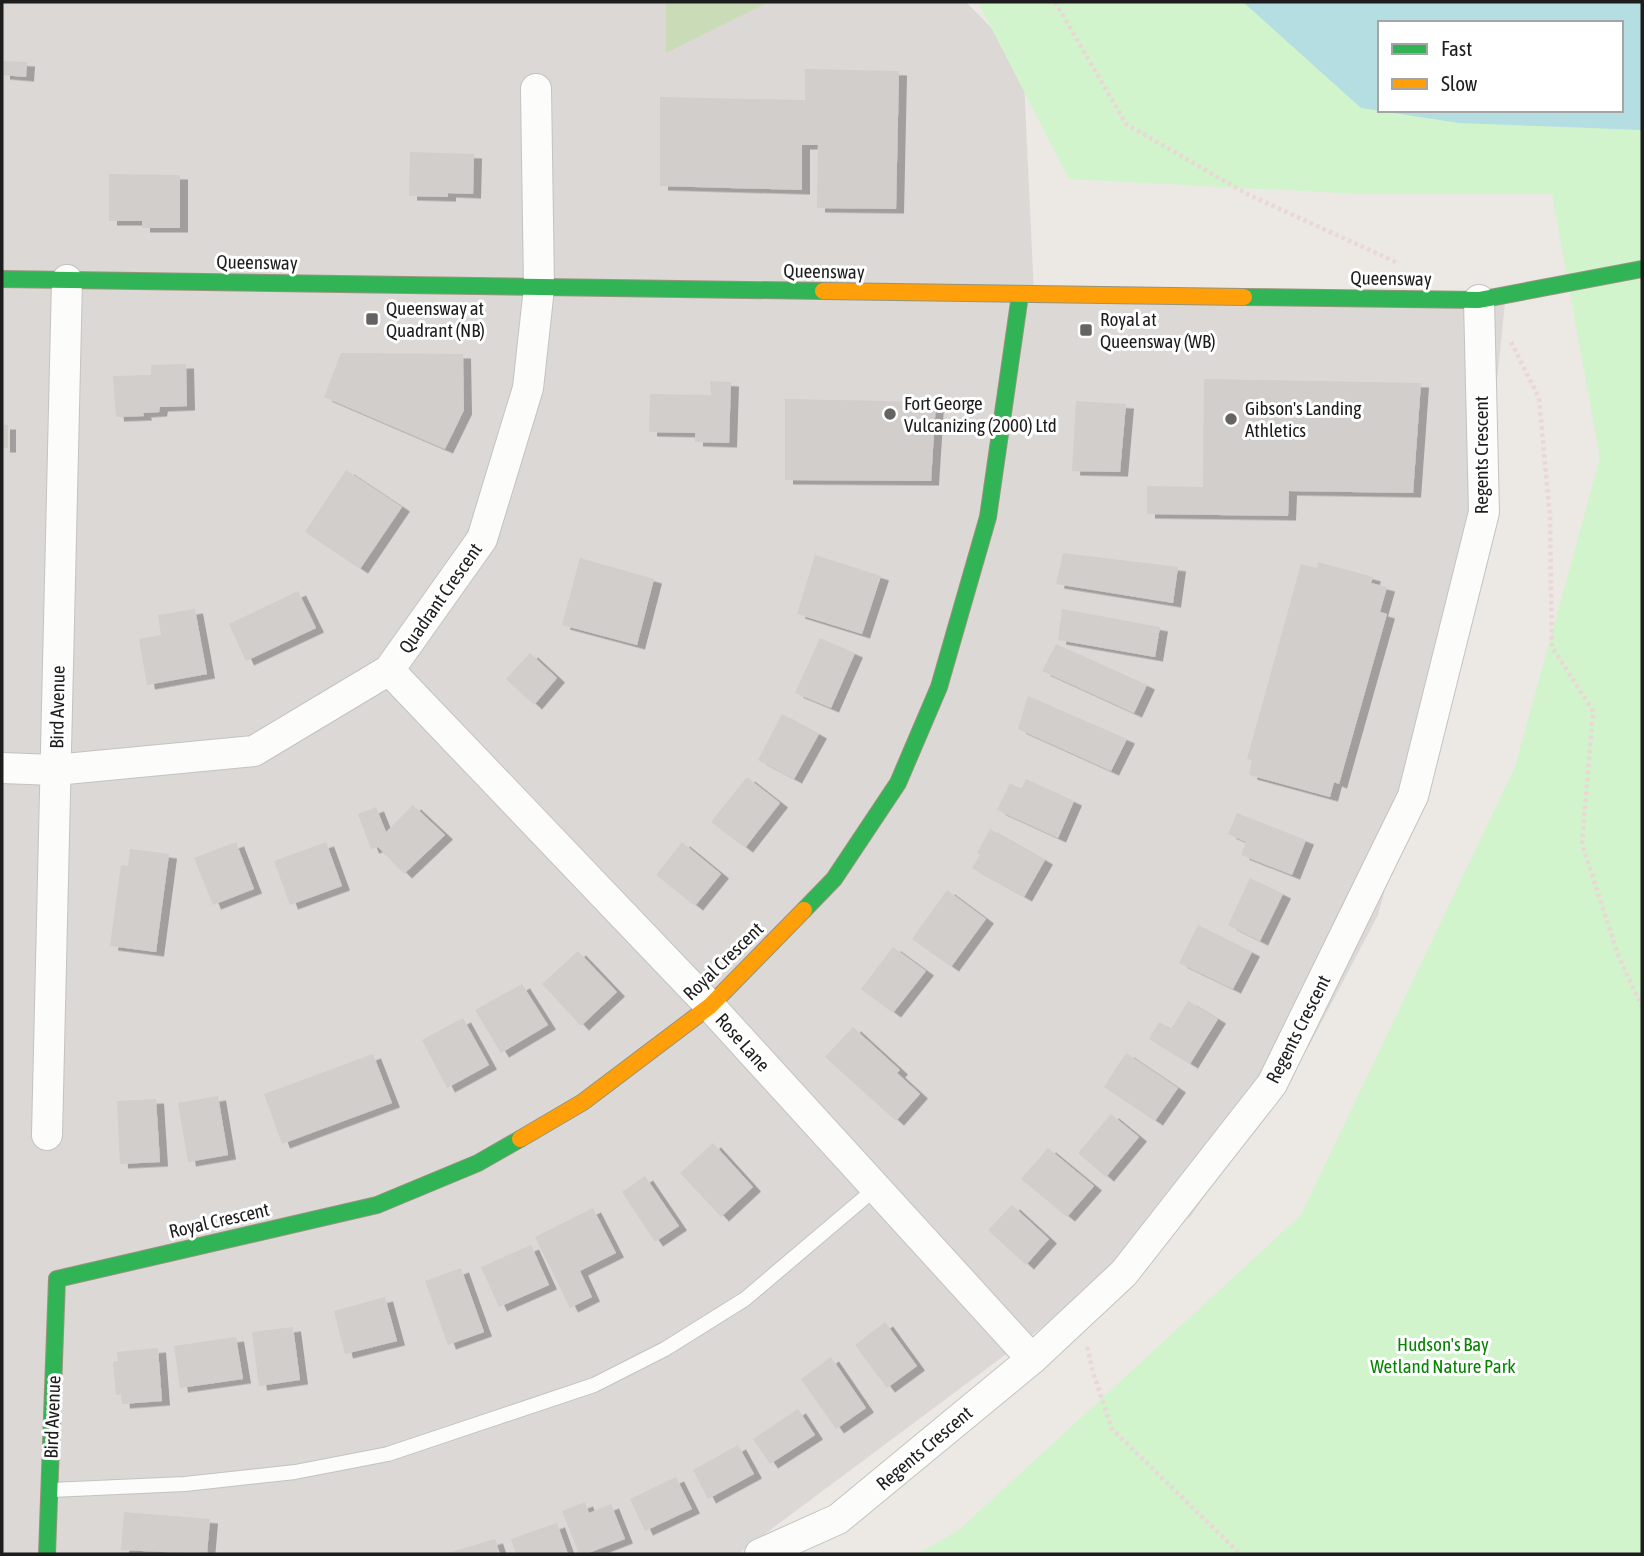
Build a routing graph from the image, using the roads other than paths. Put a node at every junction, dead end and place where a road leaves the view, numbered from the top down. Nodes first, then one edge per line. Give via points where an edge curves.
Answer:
1 (536, 89) dead end
2 (1642, 269) edge
3 (2, 279) edge
4 (67, 280) junction
5 (539, 288) junction
6 (1020, 295) junction
7 (1479, 300) junction
8 (389, 670) junction
9 (2, 768) edge
10 (55, 770) junction
11 (710, 1006) junction
12 (47, 1135) dead end
13 (876, 1188) junction
14 (57, 1279) joint
15 (1032, 1359) junction
16 (50, 1490) junction
17 (47, 1554) edge
18 (760, 1554) edge

1 - 5 street, Quadrant Crescent
2 - 7 street, Queensway
3 - 4 street, Queensway
4 - 5 street, Queensway
4 - 10 street, Bird Avenue
5 - 6 street, Queensway
5 - 8 street, Quadrant Crescent via 528,388 482,539
6 - 7 street, Queensway
6 - 11 street, Royal Crescent via 988,517 939,687 898,783 834,879
7 - 15 street, Regents Crescent via 1484,512 1413,796 1272,1084 1124,1273
8 - 10 street, Quadrant Crescent via 254,751
8 - 11 street, Rose Lane
9 - 10 street, Quadrant Crescent
10 - 12 street, Bird Avenue
11 - 13 street, Rose Lane
11 - 14 street, Royal Crescent via 583,1101 478,1163 377,1205
13 - 15 street, Rose Lane
13 - 16 lane via 745,1299 665,1349 594,1385 388,1454 281,1474
14 - 16 street, Bird Avenue
15 - 18 street, Regents Crescent via 838,1519
16 - 17 street, Bird Avenue

